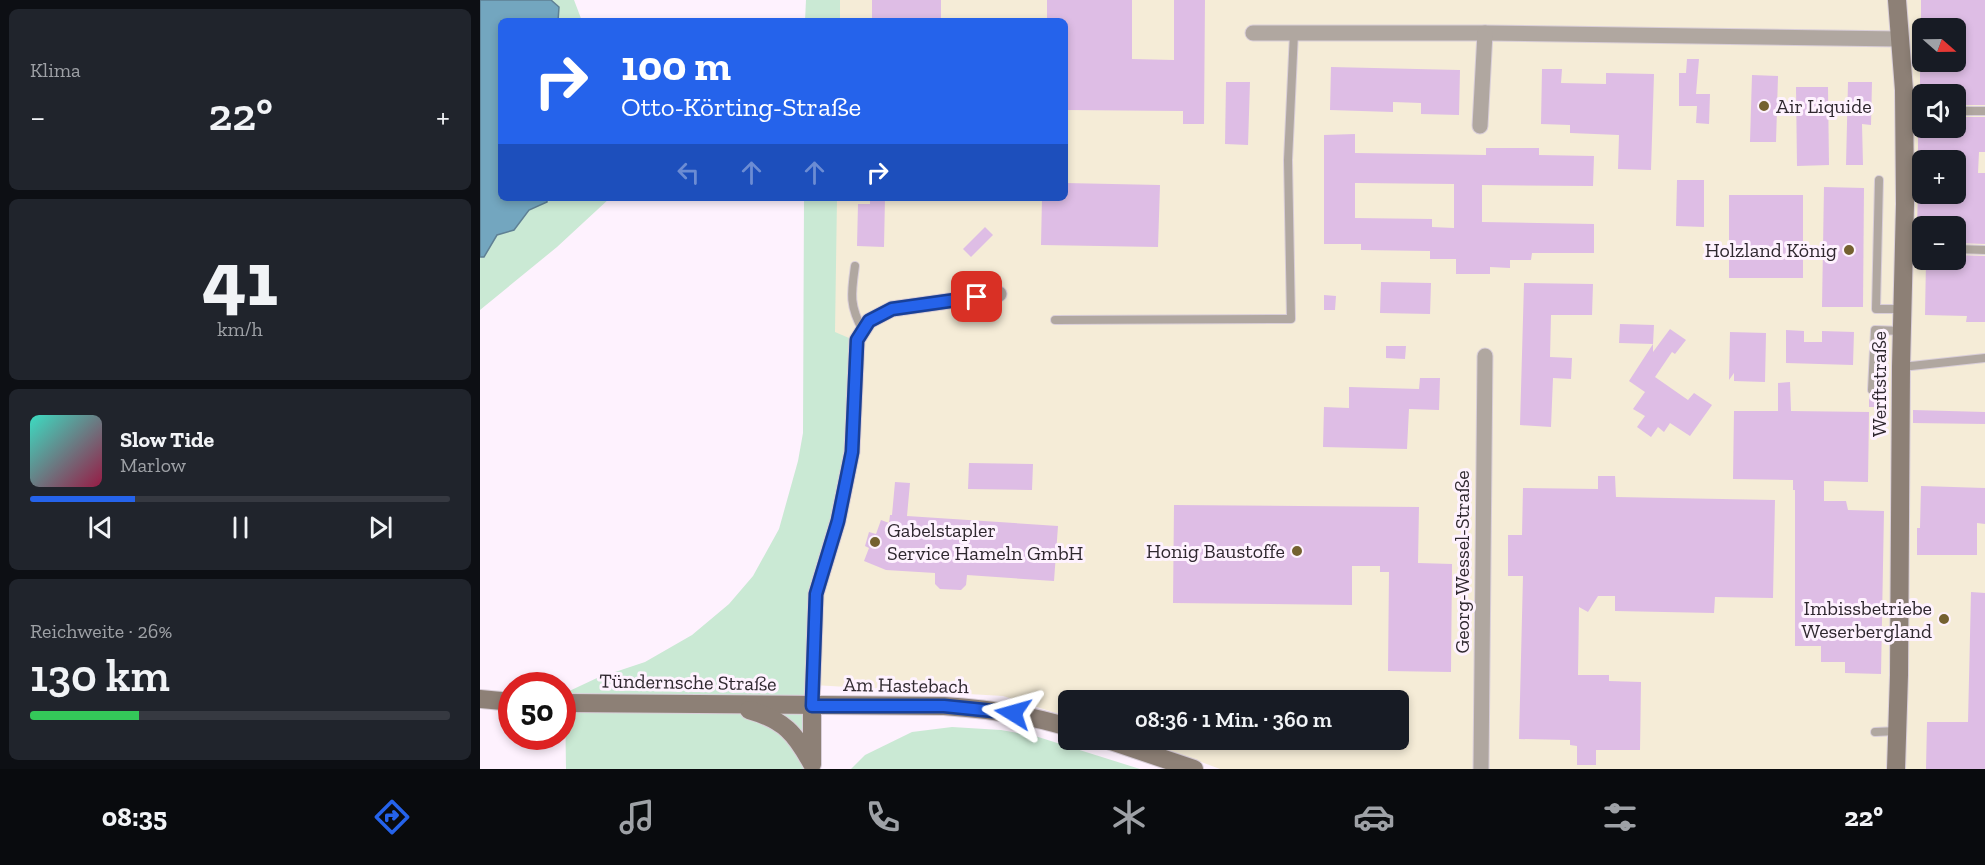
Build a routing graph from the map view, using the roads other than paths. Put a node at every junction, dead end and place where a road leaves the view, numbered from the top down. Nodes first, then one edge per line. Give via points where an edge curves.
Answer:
1 (1897, 0) edge
2 (1253, 33) dead end
3 (1294, 33) junction
4 (1485, 33) junction
5 (1900, 39) junction
6 (1966, 111) edge
7 (1985, 111) edge
8 (1904, 112) junction
9 (1912, 112) edge
10 (1480, 126) dead end
11 (1879, 180) dead end
12 (1904, 248) junction
13 (1912, 248) edge
14 (1966, 249) edge
15 (1985, 250) edge
16 (855, 266) dead end
17 (999, 294) dead end
18 (1902, 309) junction
19 (1055, 320) dead end
20 (863, 331) junction
21 (1902, 331) junction
22 (1485, 356) dead end
23 (1985, 358) edge
24 (1901, 367) junction
25 (1872, 390) dead end
26 (480, 699) edge
27 (498, 701) edge
28 (576, 703) edge
29 (733, 705) junction
30 (812, 706) junction
31 (1058, 724) edge
32 (1897, 731) junction
33 (1875, 732) dead end
34 (1138, 750) edge
35 (812, 767) edge
36 (1194, 769) edge
37 (1481, 769) edge
38 (1896, 769) edge

1 - 5 street, Werftstraße
2 - 3 street
3 - 4 street
3 - 19 lane via 1288,160 1291,319
4 - 5 street
4 - 10 street
5 - 8 street, Werftstraße
6 - 7 lane
8 - 9 lane
8 - 12 street, Werftstraße
11 - 18 lane via 1876,309
12 - 13 lane
12 - 18 street, Werftstraße
14 - 15 lane
16 - 20 lane via 851,296 854,315
17 - 20 street via 892,309 869,321
18 - 21 street, Werftstraße
20 - 30 street via 857,340 852,452 838,521 816,594
21 - 24 street, Werftstraße
21 - 25 lane via 1875,330
22 - 37 street, Georg-Wessel-Straße
23 - 24 lane
24 - 32 street, Werftstraße
26 - 27 street
28 - 29 street, Tündernsche Straße
29 - 30 street, Tündernsche Straße
29 - 35 street via 764,714 786,726 799,740
30 - 31 street, Am Hastebach via 990,709
30 - 35 street
32 - 33 lane
32 - 38 street, Werftstraße
34 - 36 street

